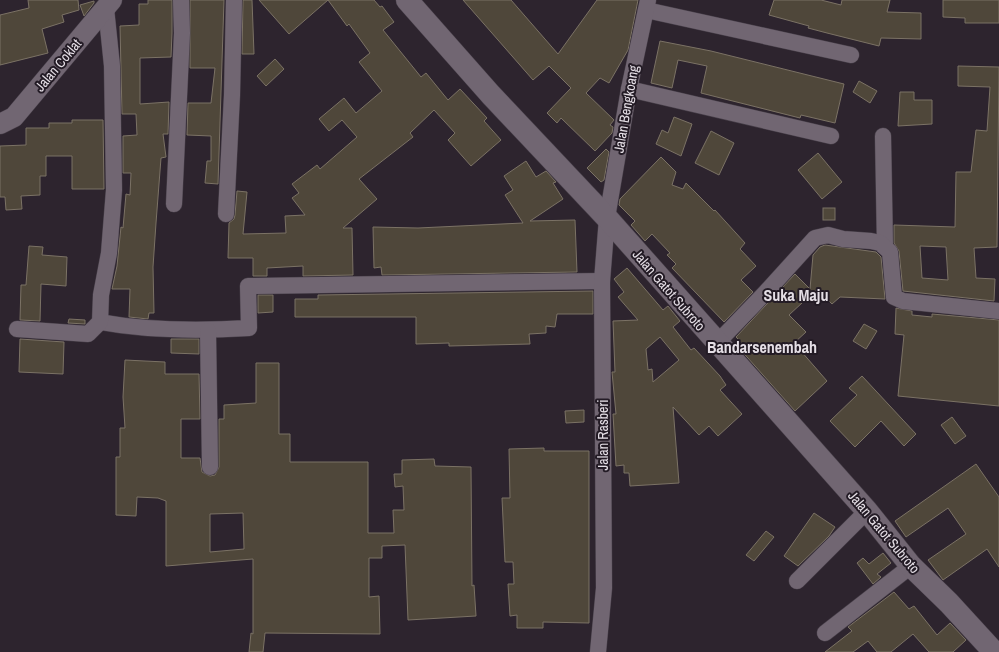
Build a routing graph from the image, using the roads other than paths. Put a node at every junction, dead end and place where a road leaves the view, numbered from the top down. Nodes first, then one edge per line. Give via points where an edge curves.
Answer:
1 (181, 0) edge
2 (234, 0) edge
3 (407, 0) edge
4 (109, 3) edge
5 (647, 5) edge
6 (851, 55) dead end
7 (629, 89) junction
8 (0, 124) edge
9 (831, 136) dead end
10 (883, 136) dead end
11 (174, 204) dead end
12 (226, 214) dead end
13 (607, 218) junction
14 (885, 247) junction
15 (602, 281) junction
16 (999, 311) edge
17 (100, 322) junction
18 (17, 329) dead end
19 (208, 331) junction
20 (717, 343) junction
21 (210, 467) dead end
22 (867, 511) junction
23 (910, 566) junction
24 (797, 581) dead end
25 (825, 633) dead end
26 (598, 652) edge
27 (994, 652) edge

1 - 11 street via 182,33
2 - 12 street
3 - 13 main road, Jalan Gatot Subroto via 491,96
4 - 8 street, Jalan Coklat via 14,117
4 - 17 street via 114,190
5 - 6 street
5 - 7 street, Jalan Bengkoang
7 - 9 street
7 - 13 street, Jalan Bengkoang
10 - 14 street
13 - 15 street, Jalan Rasberi
13 - 20 main road, Jalan Gatot Subroto
14 - 16 street via 890,252 894,297 903,301
14 - 20 street via 880,243 828,235 815,238
15 - 19 street via 248,286 249,328
15 - 26 street, Jalan Rasberi via 604,588
17 - 18 street via 88,334
17 - 19 street
19 - 21 street
20 - 22 main road, Jalan Gatot Subroto
22 - 23 main road, Jalan Gatot Subroto
22 - 24 street
23 - 25 street
23 - 27 main road, Jalan Gatot Subroto via 949,603

